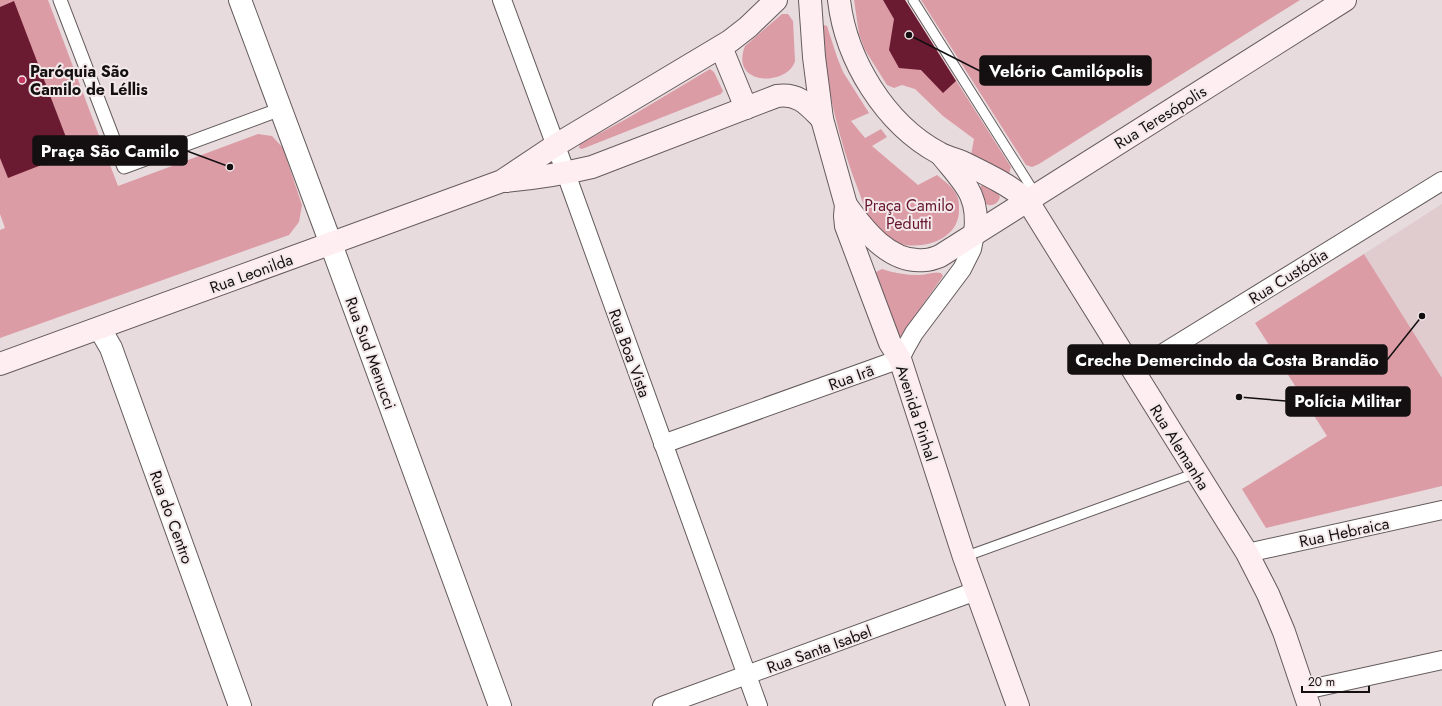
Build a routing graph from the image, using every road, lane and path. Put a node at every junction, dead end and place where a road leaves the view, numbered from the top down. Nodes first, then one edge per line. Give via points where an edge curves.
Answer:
1 (60, 0) edge
2 (240, 0) edge
3 (502, 0) edge
4 (776, 0) edge
5 (810, 0) edge
6 (839, 0) edge
7 (913, 0) edge
8 (1345, 0) edge
9 (721, 47) junction
10 (746, 108) junction
11 (281, 109) junction
12 (822, 119) junction
13 (556, 145) junction
14 (940, 153) junction
15 (566, 173) junction
16 (502, 181) junction
17 (1442, 181) edge
18 (1032, 198) junction
19 (846, 205) junction
20 (974, 234) junction
21 (332, 244) junction
22 (100, 329) junction
23 (900, 360) junction
24 (0, 364) edge
25 (1134, 371) junction
26 (663, 444) junction
27 (1196, 473) junction
28 (1442, 510) edge
29 (1247, 553) junction
30 (964, 557) junction
31 (976, 592) junction
32 (1442, 660) edge
33 (746, 675) junction
34 (1307, 698) edge
35 (240, 706) edge
36 (500, 706) edge
37 (662, 706) edge
38 (758, 706) edge
39 (1018, 706) edge

1 - 11 street via 124,167
2 - 11 street, Rua Sud Menucci
3 - 13 street, Rua Boa Vista
4 - 9 main road via 748,27
5 - 12 main road
6 - 14 main road via 850,45 867,82 892,115 922,142
7 - 18 lane
8 - 18 main road, Rua Teresópolis
9 - 10 main road
9 - 13 main road
10 - 12 main road via 777,96 794,96
10 - 15 main road via 592,167
11 - 21 street, Rua Sud Menucci
12 - 19 main road, Avenida Pinhal
13 - 15 street, Rua Boa Vista
13 - 16 main road, Rua Leonilda
14 - 18 main road
14 - 20 main road via 971,194 976,214
15 - 16 main road, Rua Leonilda
15 - 26 street, Rua Boa Vista
16 - 21 main road, Rua Leonilda
17 - 25 street, Rua Custódia
18 - 20 main road, Rua Teresópolis
18 - 25 main road, Rua Alemanha
19 - 20 main road, Rua Teresópolis via 858,223 881,245 895,255 911,260 940,256
19 - 23 main road, Avenida Pinhal via 845,216 850,238 890,342
20 - 23 street via 972,249 962,269 914,333
21 - 22 main road, Rua Leonilda
21 - 36 street, Rua Sud Menucci
22 - 24 main road, Rua Leonilda
22 - 35 street, Rua do Centro via 111,348
23 - 26 street, Rua Irã
23 - 30 main road, Avenida Pinhal
25 - 27 main road, Rua Alemanha
26 - 33 street, Rua Boa Vista
27 - 29 main road, Rua Alemanha
27 - 30 lane
28 - 29 street, Rua Hebraica
29 - 34 main road, Rua Alemanha via 1282,626
30 - 31 main road, Avenida Pinhal
31 - 33 street, Rua Santa Isabel
31 - 39 main road, Avenida Pinhal
32 - 34 street
33 - 37 street, Rua Santa Isabel
33 - 38 street, Rua Boa Vista

